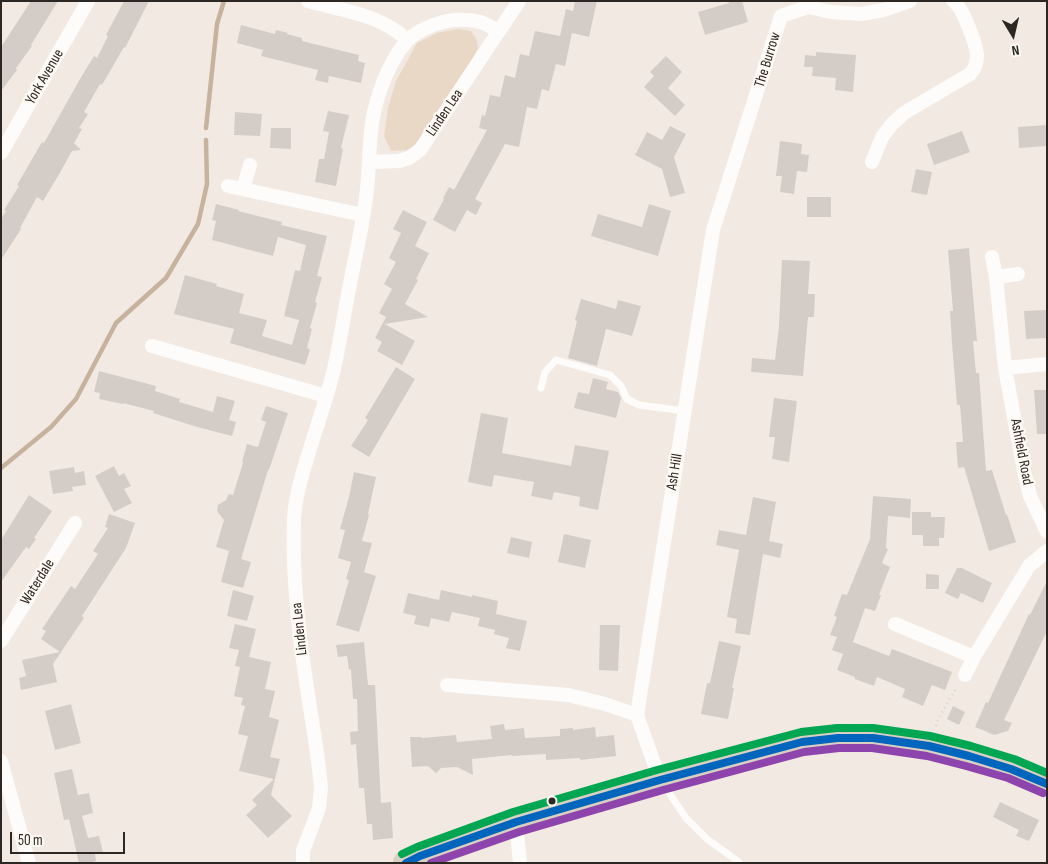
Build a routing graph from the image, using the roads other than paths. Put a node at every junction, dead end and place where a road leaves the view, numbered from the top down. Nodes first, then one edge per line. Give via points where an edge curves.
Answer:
1 (88, 1) edge
2 (308, 1) edge
3 (519, 1) edge
4 (910, 1) edge
5 (953, 1) edge
6 (500, 31) junction
7 (407, 40) junction
8 (1, 153) edge
9 (370, 162) junction
10 (872, 162) dead end
11 (250, 165) dead end
12 (228, 186) dead end
13 (243, 189) junction
14 (363, 215) junction
15 (713, 230) joint
16 (992, 257) dead end
17 (1018, 274) dead end
18 (996, 277) junction
19 (152, 346) dead end
20 (1047, 364) edge
21 (1005, 368) junction
22 (541, 388) dead end
23 (326, 396) junction
24 (685, 412) junction
25 (75, 523) dead end
26 (1047, 532) edge
27 (1047, 551) edge
28 (895, 624) dead end
29 (1, 641) edge
30 (974, 657) junction
31 (965, 675) road end
32 (447, 685) dead end
33 (637, 715) junction
34 (1, 761) edge
35 (660, 780) junction
36 (1047, 784) edge
37 (516, 822) junction
38 (408, 862) edge
39 (739, 862) edge
40 (29, 863) edge
41 (303, 863) edge
42 (520, 863) edge

1 - 8 street, York Avenue
2 - 7 street via 374,19
3 - 6 street, Linden Lea
4 - 15 street, The Burrow via 862,14 808,7 781,16
5 - 10 street via 961,8 975,46 974,70 904,112 882,137
6 - 7 street, Linden Lea via 479,22 447,21
6 - 9 street, Linden Lea via 420,150 399,161
7 - 9 street, Linden Lea via 391,65 373,112
9 - 14 street, Linden Lea
11 - 13 street
12 - 13 street
13 - 14 street
14 - 23 street, Linden Lea
15 - 24 street, Ash Hill
16 - 18 street, Ashfield Road
17 - 18 street
18 - 21 street, Ashfield Road
19 - 23 street
20 - 21 street
21 - 26 street, Ashfield Road via 1030,496
22 - 24 lane via 545,372 556,360 610,375 627,398 639,406
23 - 41 street, Linden Lea via 298,489 294,517 298,621 321,788 319,808 303,851
24 - 33 street, Ash Hill
25 - 29 street, Waterdale
27 - 30 street via 1028,566
28 - 30 street
30 - 31 street
32 - 33 street via 568,695
33 - 35 street, Ash Hill
34 - 40 street
35 - 36 highway via 802,742 873,738 969,756
35 - 37 highway
35 - 39 lane via 686,818 707,839
37 - 38 highway
37 - 42 street

